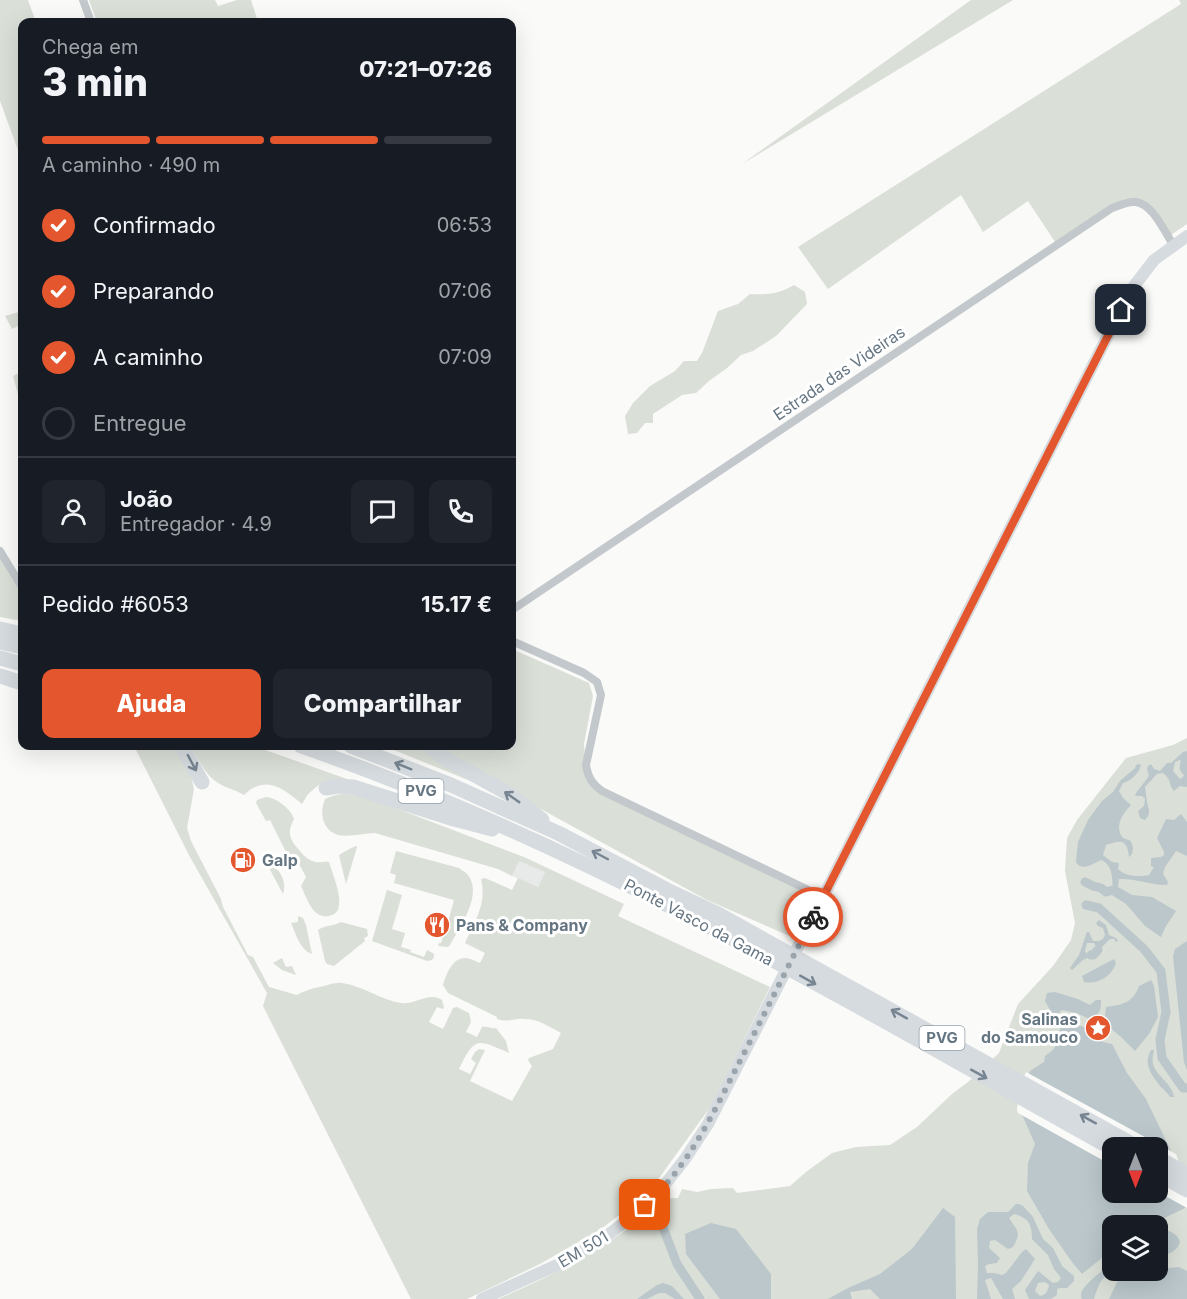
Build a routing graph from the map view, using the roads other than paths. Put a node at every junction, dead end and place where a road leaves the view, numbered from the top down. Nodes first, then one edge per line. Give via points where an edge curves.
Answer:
1 (83, 0) edge
2 (90, 18) edge
3 (1187, 236) edge
4 (1174, 246) junction
5 (0, 551) edge
6 (18, 580) edge
7 (516, 607) edge
8 (0, 629) edge
9 (18, 633) edge
10 (0, 642) edge
11 (516, 643) edge
12 (18, 646) edge
13 (0, 658) edge
14 (18, 663) edge
15 (0, 676) edge
16 (18, 682) edge
17 (183, 750) edge
18 (312, 750) edge
19 (361, 750) edge
20 (434, 750) edge
21 (202, 782) dead end
22 (326, 788) dead end
23 (558, 833) junction
24 (539, 842) junction
25 (823, 897) junction
26 (742, 935) junction
27 (1118, 1137) edge
28 (1102, 1143) edge
29 (1168, 1164) edge
30 (1187, 1174) edge
31 (1168, 1180) edge
32 (1187, 1190) edge
33 (482, 1299) edge

1 - 2 street
3 - 4 main road, EM 501 / EM 501
4 - 7 street, Estrada das Videiras via 1147,206 1137,202 1112,208
4 - 25 main road, EM 501 / EM 501 via 1154,260 1131,290
5 - 6 street
8 - 9 highway
10 - 12 highway
11 - 25 street via 584,672 597,682 601,695 586,765 593,784
13 - 14 highway
15 - 16 highway
17 -> 21 highway
18 - 24 highway, Ponte Vasco da Gama / PVG via 402,783
23 -> 19 highway, Ponte Vasco da Gama / PVG
23 -> 20 highway via 509,794
22 - 24 highway via 353,787
26 -> 23 highway, Ponte Vasco da Gama / PVG via 718,914
24 - 26 highway, Ponte Vasco da Gama / PVG
25 - 33 main road, EM 501 / EM 501 via 708,1124 656,1196 600,1241
27 -> 26 highway, Ponte Vasco da Gama / PVG
26 -> 28 highway, Ponte Vasco da Gama / PVG
29 - 30 highway
31 - 32 highway

